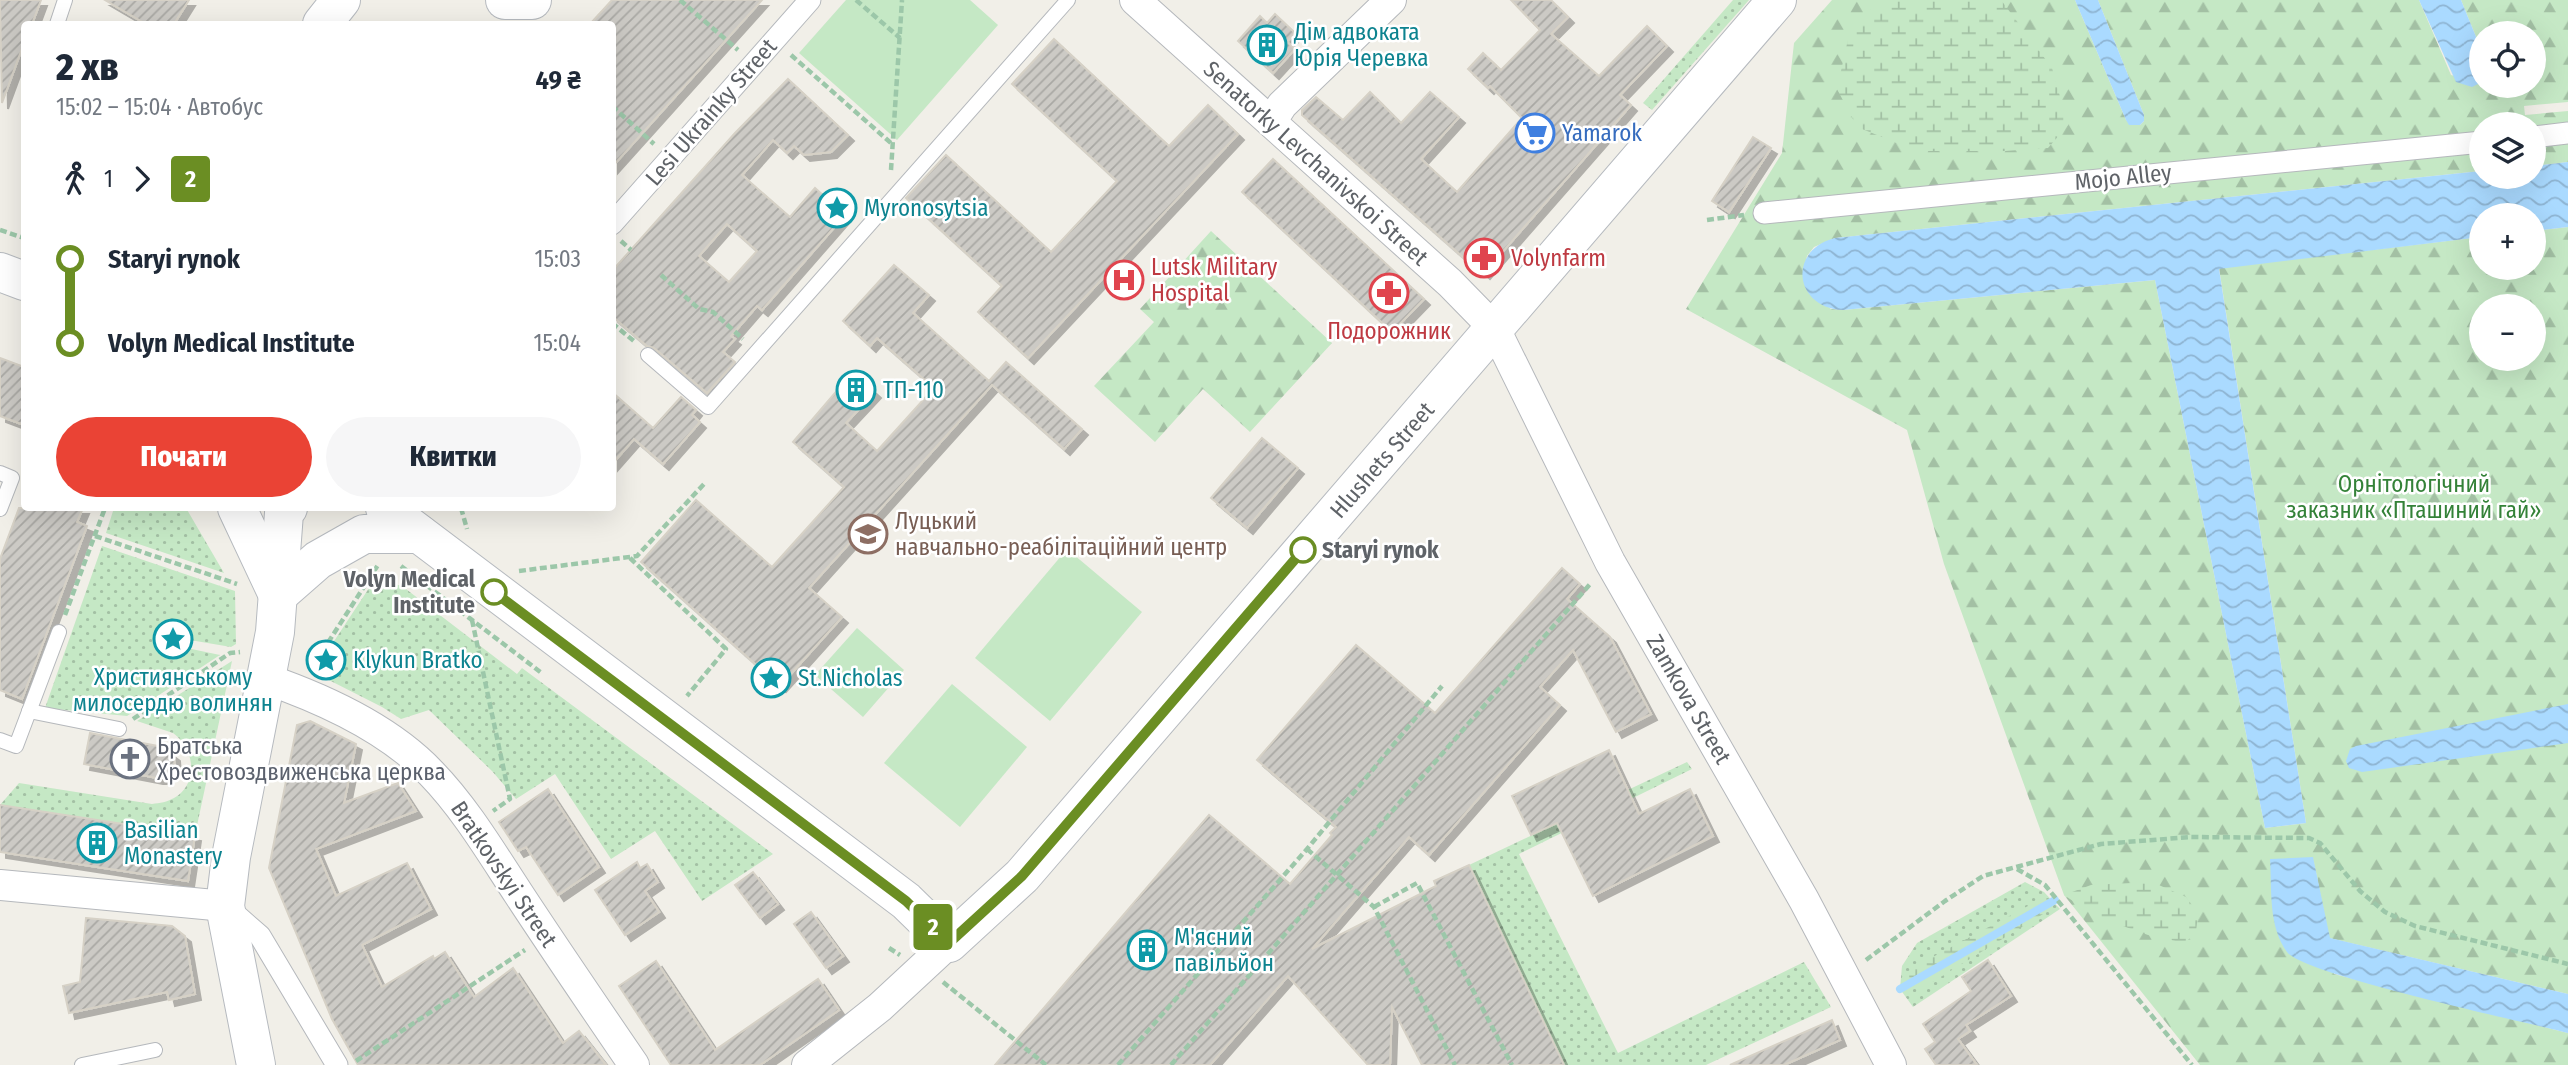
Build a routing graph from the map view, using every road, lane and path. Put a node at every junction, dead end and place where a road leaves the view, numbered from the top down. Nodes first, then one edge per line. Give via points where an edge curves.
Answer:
1 (65, 0) edge
2 (341, 0) edge
3 (505, 0) edge
4 (532, 0) edge
5 (680, 0) edge
6 (810, 0) edge
7 (856, 0) edge
8 (902, 0) edge
9 (1068, 0) edge
10 (1135, 0) edge
11 (1391, 0) edge
12 (1777, 0) edge
13 (58, 21) edge
14 (324, 21) edge
15 (900, 38) junction
16 (774, 41) junction
17 (754, 64) junction
18 (616, 110) edge
19 (1270, 121) junction
20 (2568, 133) edge
21 (2546, 135) edge
22 (2469, 143) edge
23 (892, 144) junction
24 (670, 159) junction
25 (888, 203) junction
26 (1764, 213) joint
27 (616, 220) edge
28 (1707, 220) dead end
29 (0, 230) edge
30 (21, 237) edge
31 (0, 271) edge
32 (661, 275) dead end
33 (21, 280) edge
34 (616, 327) edge
35 (1495, 329) junction
36 (757, 352) junction
37 (648, 355) joint
38 (0, 473) edge
39 (704, 484) dead end
40 (0, 509) edge
41 (104, 511) edge
42 (238, 511) edge
43 (286, 511) edge
44 (387, 511) edge
45 (462, 511) edge
46 (467, 529) dead end
47 (95, 536) junction
48 (407, 548) junction
49 (385, 554) dead end
50 (629, 558) junction
51 (1609, 562) junction
52 (518, 571) dead end
53 (240, 585) dead end
54 (278, 595) junction
55 (472, 620) junction
56 (59, 632) joint
57 (254, 666) junction
58 (309, 672) dead end
59 (543, 674) dead end
60 (1442, 686) dead end
61 (685, 699) dead end
62 (29, 711) junction
63 (119, 729) joint
64 (0, 740) edge
65 (487, 816) dead end
66 (1307, 849) junction
67 (2016, 868) junction
68 (1336, 875) junction
69 (0, 885) edge
70 (225, 906) junction
71 (1374, 907) junction
72 (539, 940) junction
73 (949, 943) junction
74 (889, 948) dead end
75 (2568, 964) edge
76 (922, 969) junction
77 (1844, 975) junction
78 (155, 1049) dead end
79 (102, 1063) edge
80 (82, 1065) edge
81 (256, 1065) edge
82 (337, 1065) edge
83 (350, 1065) edge
84 (634, 1065) edge
85 (807, 1065) edge
86 (1046, 1065) edge
87 (1118, 1065) edge
88 (1171, 1065) edge
89 (1455, 1065) edge
90 (1512, 1065) edge
91 (1891, 1065) edge
92 (2192, 1065) edge

1 - 13 lane
2 - 14 main road
3 - 4 main road
5 - 17 path
6 - 16 street, Lesi Ukrainky Street
7 - 15 path
8 - 15 path
9 - 25 lane
10 - 19 street, Senatorky Levchanivskoi Street
11 - 19 street
12 - 35 main road, Hlushets Street
15 - 23 path
16 - 17 street, Lesi Ukrainky Street
16 - 23 path
17 - 24 street, Lesi Ukrainky Street
18 - 24 path
19 - 35 street, Senatorky Levchanivskoi Street
20 - 21 street
22 - 26 street, Mojo Alley
23 - 25 path
24 - 27 street, Lesi Ukrainky Street
25 - 36 lane
26 - 28 path
29 - 30 path
31 - 33 main road
32 - 36 path
34 - 37 path
35 - 51 street, Zamkova Street
35 - 73 main road, Hlushets Street via 1022,876
36 - 37 lane via 708,407
38 - 40 lane via 12,478
39 - 50 path via 637,556
41 - 47 path
42 - 54 main road
43 - 54 main road
44 - 48 main road
45 - 46 path
47 - 53 path
47 - 56 path
48 - 54 main road via 363,534 318,560
48 - 55 path
48 - 73 main road via 906,901
49 - 58 path
50 - 52 path
50 - 61 path via 726,649
51 - 68 path
51 - 77 street, Zamkova Street
54 - 57 main road via 275,632
55 - 59 path
55 - 65 path via 510,799
56 - 62 lane
57 - 63 path via 230,653
57 - 70 main road
57 - 72 street, Bratkovskyi Street via 371,727 431,772 474,826
60 - 66 path
62 - 63 lane
62 - 64 lane via 16,746
66 - 68 path
66 - 87 path
67 - 75 path via 2101,844 2309,838 2320,843 2360,891 2385,912 2415,926
67 - 77 path via 1983,876
67 - 92 path via 2045,885
68 - 71 path
68 - 88 path
69 - 70 street
70 - 81 main road
70 - 82 street via 260,936
71 - 89 path
71 - 90 path via 1417,883
72 - 83 path
72 - 84 street, Bratkovskyi Street
73 - 76 street
74 - 76 path
76 - 85 street
76 - 86 path
77 - 91 street, Zamkova Street
78 - 79 lane
79 - 80 lane

